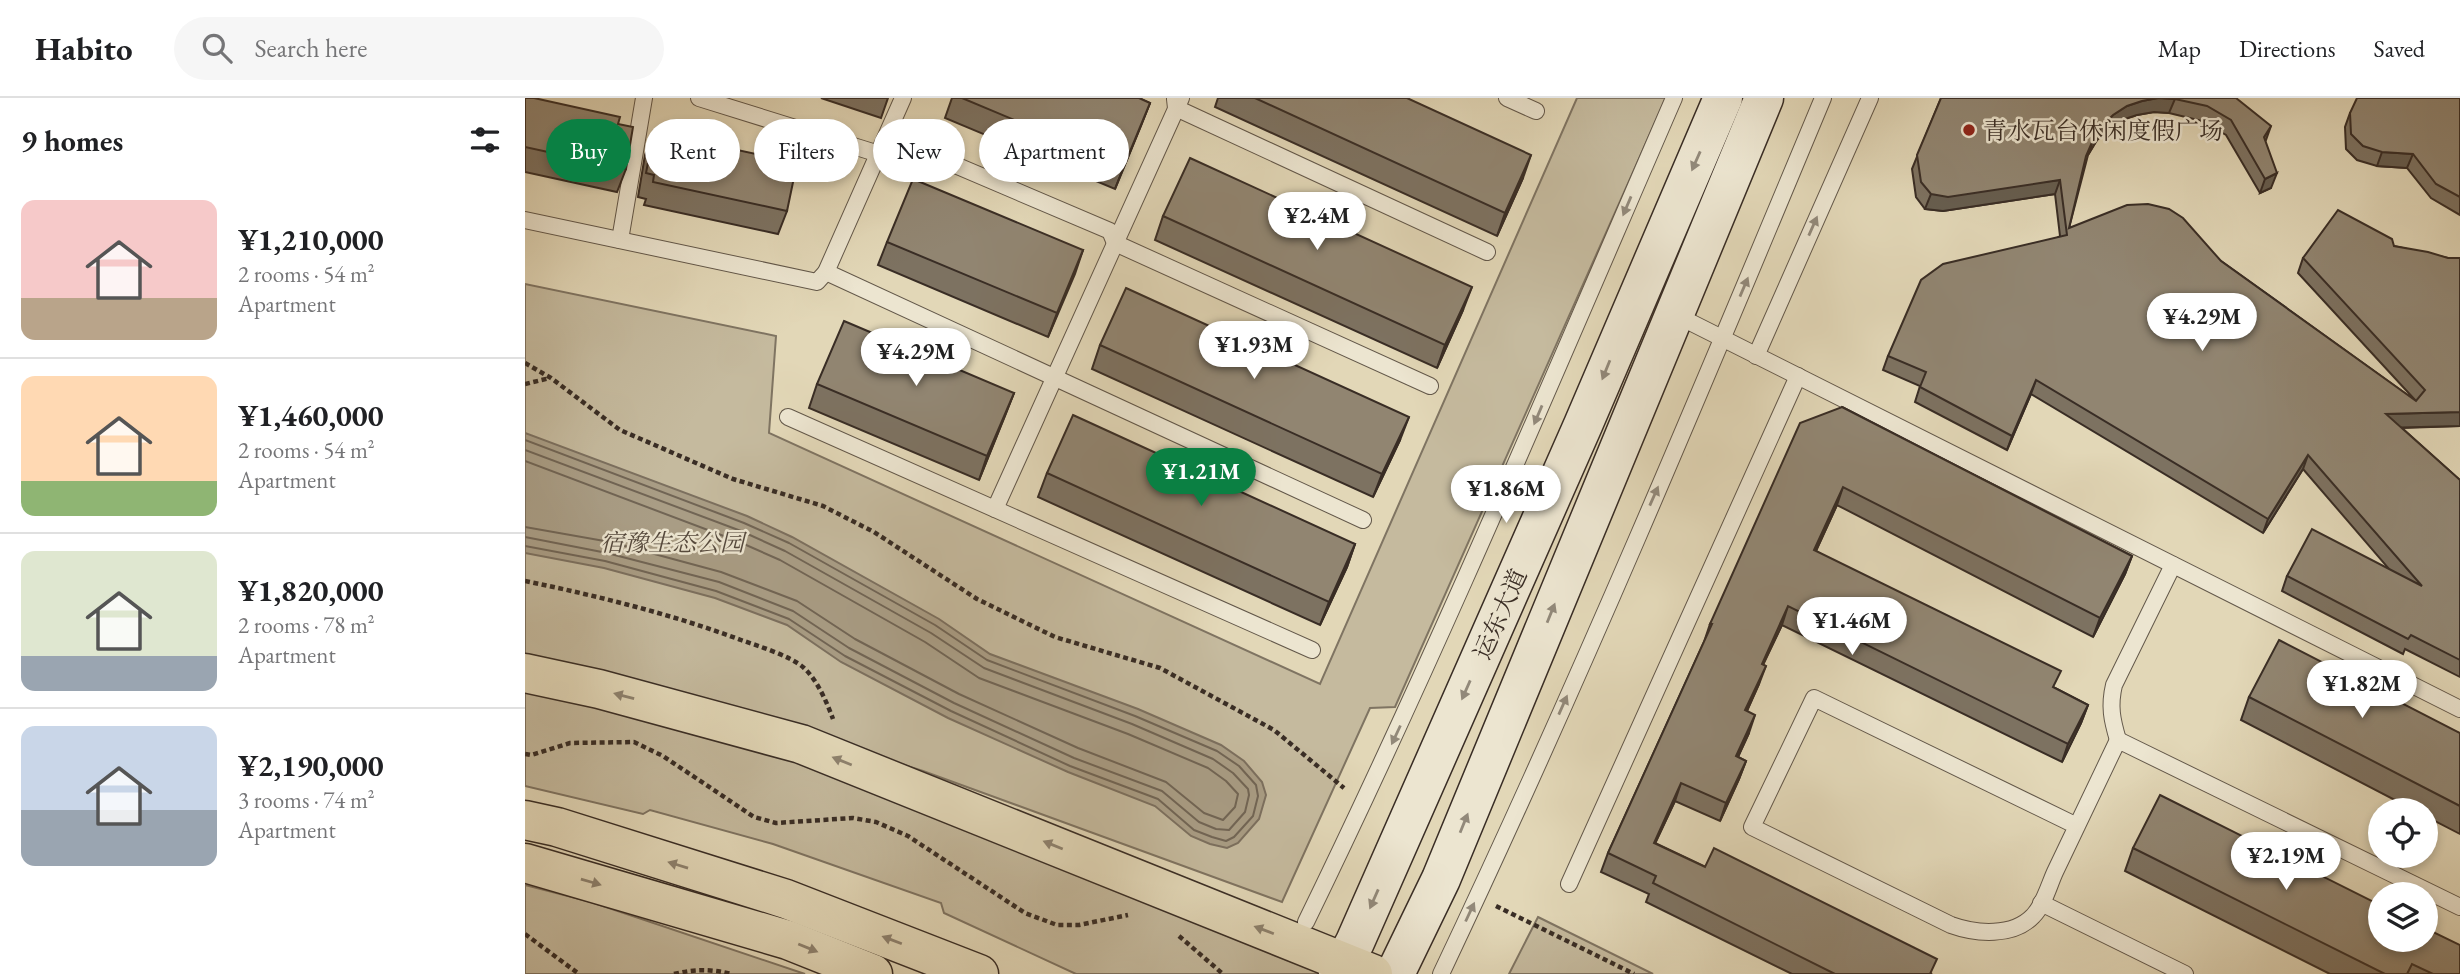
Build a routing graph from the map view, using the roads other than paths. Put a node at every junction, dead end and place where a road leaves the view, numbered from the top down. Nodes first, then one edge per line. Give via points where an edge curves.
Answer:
1 (644, 98) edge
2 (699, 98) edge
3 (903, 98) edge
4 (1507, 98) edge
5 (1674, 98) edge
6 (1723, 98) edge
7 (1764, 98) edge
8 (1823, 98) edge
9 (1870, 98) edge
10 (1177, 101) edge
11 (1536, 111) dead end
12 (894, 119) edge
13 (873, 152) edge
14 (873, 167) edge
15 (965, 169) edge
16 (525, 219) edge
17 (620, 240) junction
18 (1115, 243) junction
19 (1487, 252) dead end
20 (826, 272) junction
21 (1674, 314) junction
22 (1723, 339) junction
23 (1756, 356) junction
24 (1798, 376) junction
25 (1054, 378) junction
26 (1430, 386) dead end
27 (787, 417) dead end
28 (995, 509) junction
29 (1363, 520) dead end
30 (2173, 565) junction
31 (1312, 650) dead end
32 (525, 673) edge
33 (2460, 709) edge
34 (2118, 740) junction
35 (525, 820) edge
36 (2077, 826) junction
37 (525, 863) edge
38 (1569, 884) dead end
39 (2041, 903) junction
40 (2460, 907) edge
41 (1306, 922) dead end
42 (1352, 970) edge
43 (873, 974) edge
44 (979, 974) edge
45 (1395, 974) edge
46 (1441, 974) edge
47 (2185, 974) edge

1 - 17 lane
2 - 13 lane
3 - 12 lane
4 - 11 lane
5 -> 41 lane via 1475,562
6 -> 42 main road, 运东大道 via 1355,942
7 - 21 main road, 运东大道
22 -> 8 lane
23 -> 9 lane
10 - 18 lane
10 - 19 lane
14 - 20 lane
15 - 18 lane via 1110,231
16 - 17 lane
17 - 20 lane via 817,282
18 - 25 lane
18 - 26 lane
20 - 25 lane
21 - 22 lane
45 -> 21 main road, 运东大道 via 1441,879
22 - 23 lane
46 -> 22 lane
23 - 24 lane
24 - 30 lane
24 - 38 lane
25 - 28 lane
25 - 29 lane
27 - 28 lane
28 - 31 lane
30 - 33 lane
30 - 34 lane via 2114,685 2111,717
42 -> 32 main road via 801,744
34 - 36 lane
34 - 40 lane
44 -> 35 main road via 786,899
36 - 39 lane
36 - 39 lane via 1814,698 1752,827 1971,932 2011,928 2033,916
37 -> 43 main road via 788,940
39 - 47 lane

